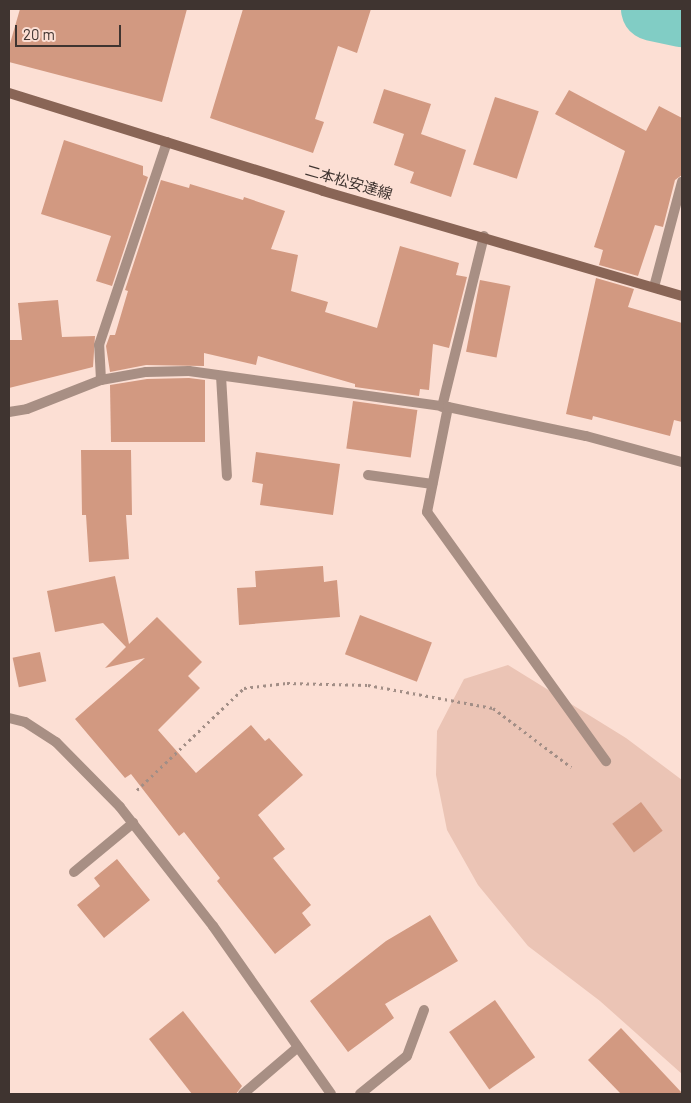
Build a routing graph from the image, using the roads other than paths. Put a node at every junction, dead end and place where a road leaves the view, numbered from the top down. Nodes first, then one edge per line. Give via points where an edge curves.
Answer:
1 (9, 93) edge
2 (167, 142) junction
3 (682, 182) edge
4 (484, 236) junction
5 (654, 287) junction
6 (682, 296) edge
7 (221, 376) junction
8 (101, 380) junction
9 (445, 407) junction
10 (9, 412) edge
11 (682, 462) edge
12 (368, 475) dead end
13 (227, 476) dead end
14 (432, 484) junction
15 (9, 718) edge
16 (606, 761) dead end
17 (132, 823) junction
18 (74, 872) dead end
19 (424, 1010) dead end
20 (298, 1047) junction
21 (244, 1094) edge
22 (331, 1094) edge
23 (360, 1094) edge

1 - 2 main road, 二本松安達線
2 - 4 main road, 二本松安達線
2 - 8 street via 100,345
3 - 5 street
4 - 5 main road, 二本松安達線
4 - 9 street
5 - 6 main road, 二本松安達線
7 - 8 street via 189,371 146,372
7 - 9 street
7 - 13 street
8 - 10 street
9 - 11 street via 586,436
9 - 14 street
12 - 14 street
14 - 16 street via 427,512
15 - 17 street via 25,722 56,742
17 - 18 street
17 - 20 street via 213,926
19 - 23 street via 406,1056
20 - 21 street
20 - 22 street

